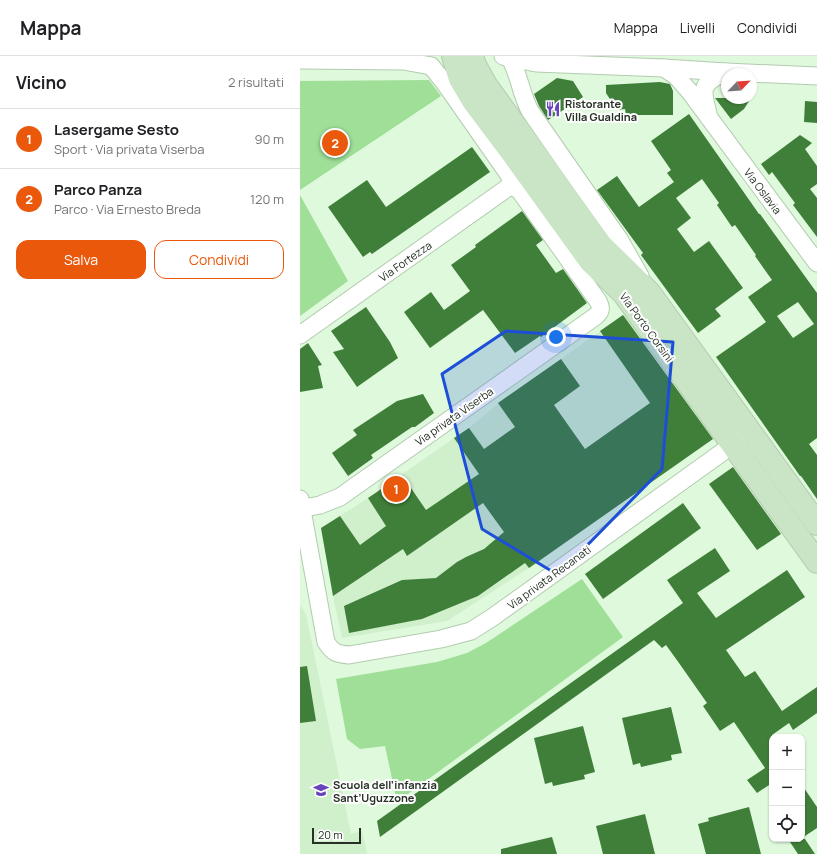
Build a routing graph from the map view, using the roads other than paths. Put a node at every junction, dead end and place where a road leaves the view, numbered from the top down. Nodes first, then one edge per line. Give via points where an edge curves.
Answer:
1 (453, 56) edge
2 (472, 56) edge
3 (431, 59) edge
4 (300, 60) edge
5 (509, 60) edge
6 (664, 68) junction
7 (721, 72) edge
8 (757, 73) edge
9 (721, 74) edge
10 (817, 76) edge
11 (710, 120) junction
12 (519, 148) junction
13 (510, 186) junction
14 (817, 263) edge
15 (649, 292) junction
16 (300, 335) edge
17 (750, 432) junction
18 (732, 444) junction
19 (301, 506) edge
20 (812, 518) edge
21 (817, 562) edge

1 - 12 street, Via Porto Corsini via 460,79 467,91
2 - 12 street, Via Porto Corsini
3 - 4 street
3 - 13 street via 444,82 509,174
5 - 6 street
5 - 15 street, Via Porto Corsini via 530,111 619,239
6 - 7 street
6 - 11 street, Via Oslavia via 676,76
8 - 10 street
9 - 11 street, Via Oslavia via 708,82 704,90
11 - 14 street, Via Oslavia
12 - 15 street, Via Porto Corsini via 601,244
12 - 18 street, Via Porto Corsini via 590,261 624,294
13 - 16 street, Via Fortezza
13 - 19 street, Via privata Viserba via 520,191 598,301 600,312 340,496 320,505
15 - 17 street, Via Porto Corsini
17 - 18 street, Via privata Recanati
17 - 20 street, Via Porto Corsini
18 - 19 street, Via privata Recanati via 471,631 441,640 349,655 331,650 326,642
18 - 21 street, Via Porto Corsini

